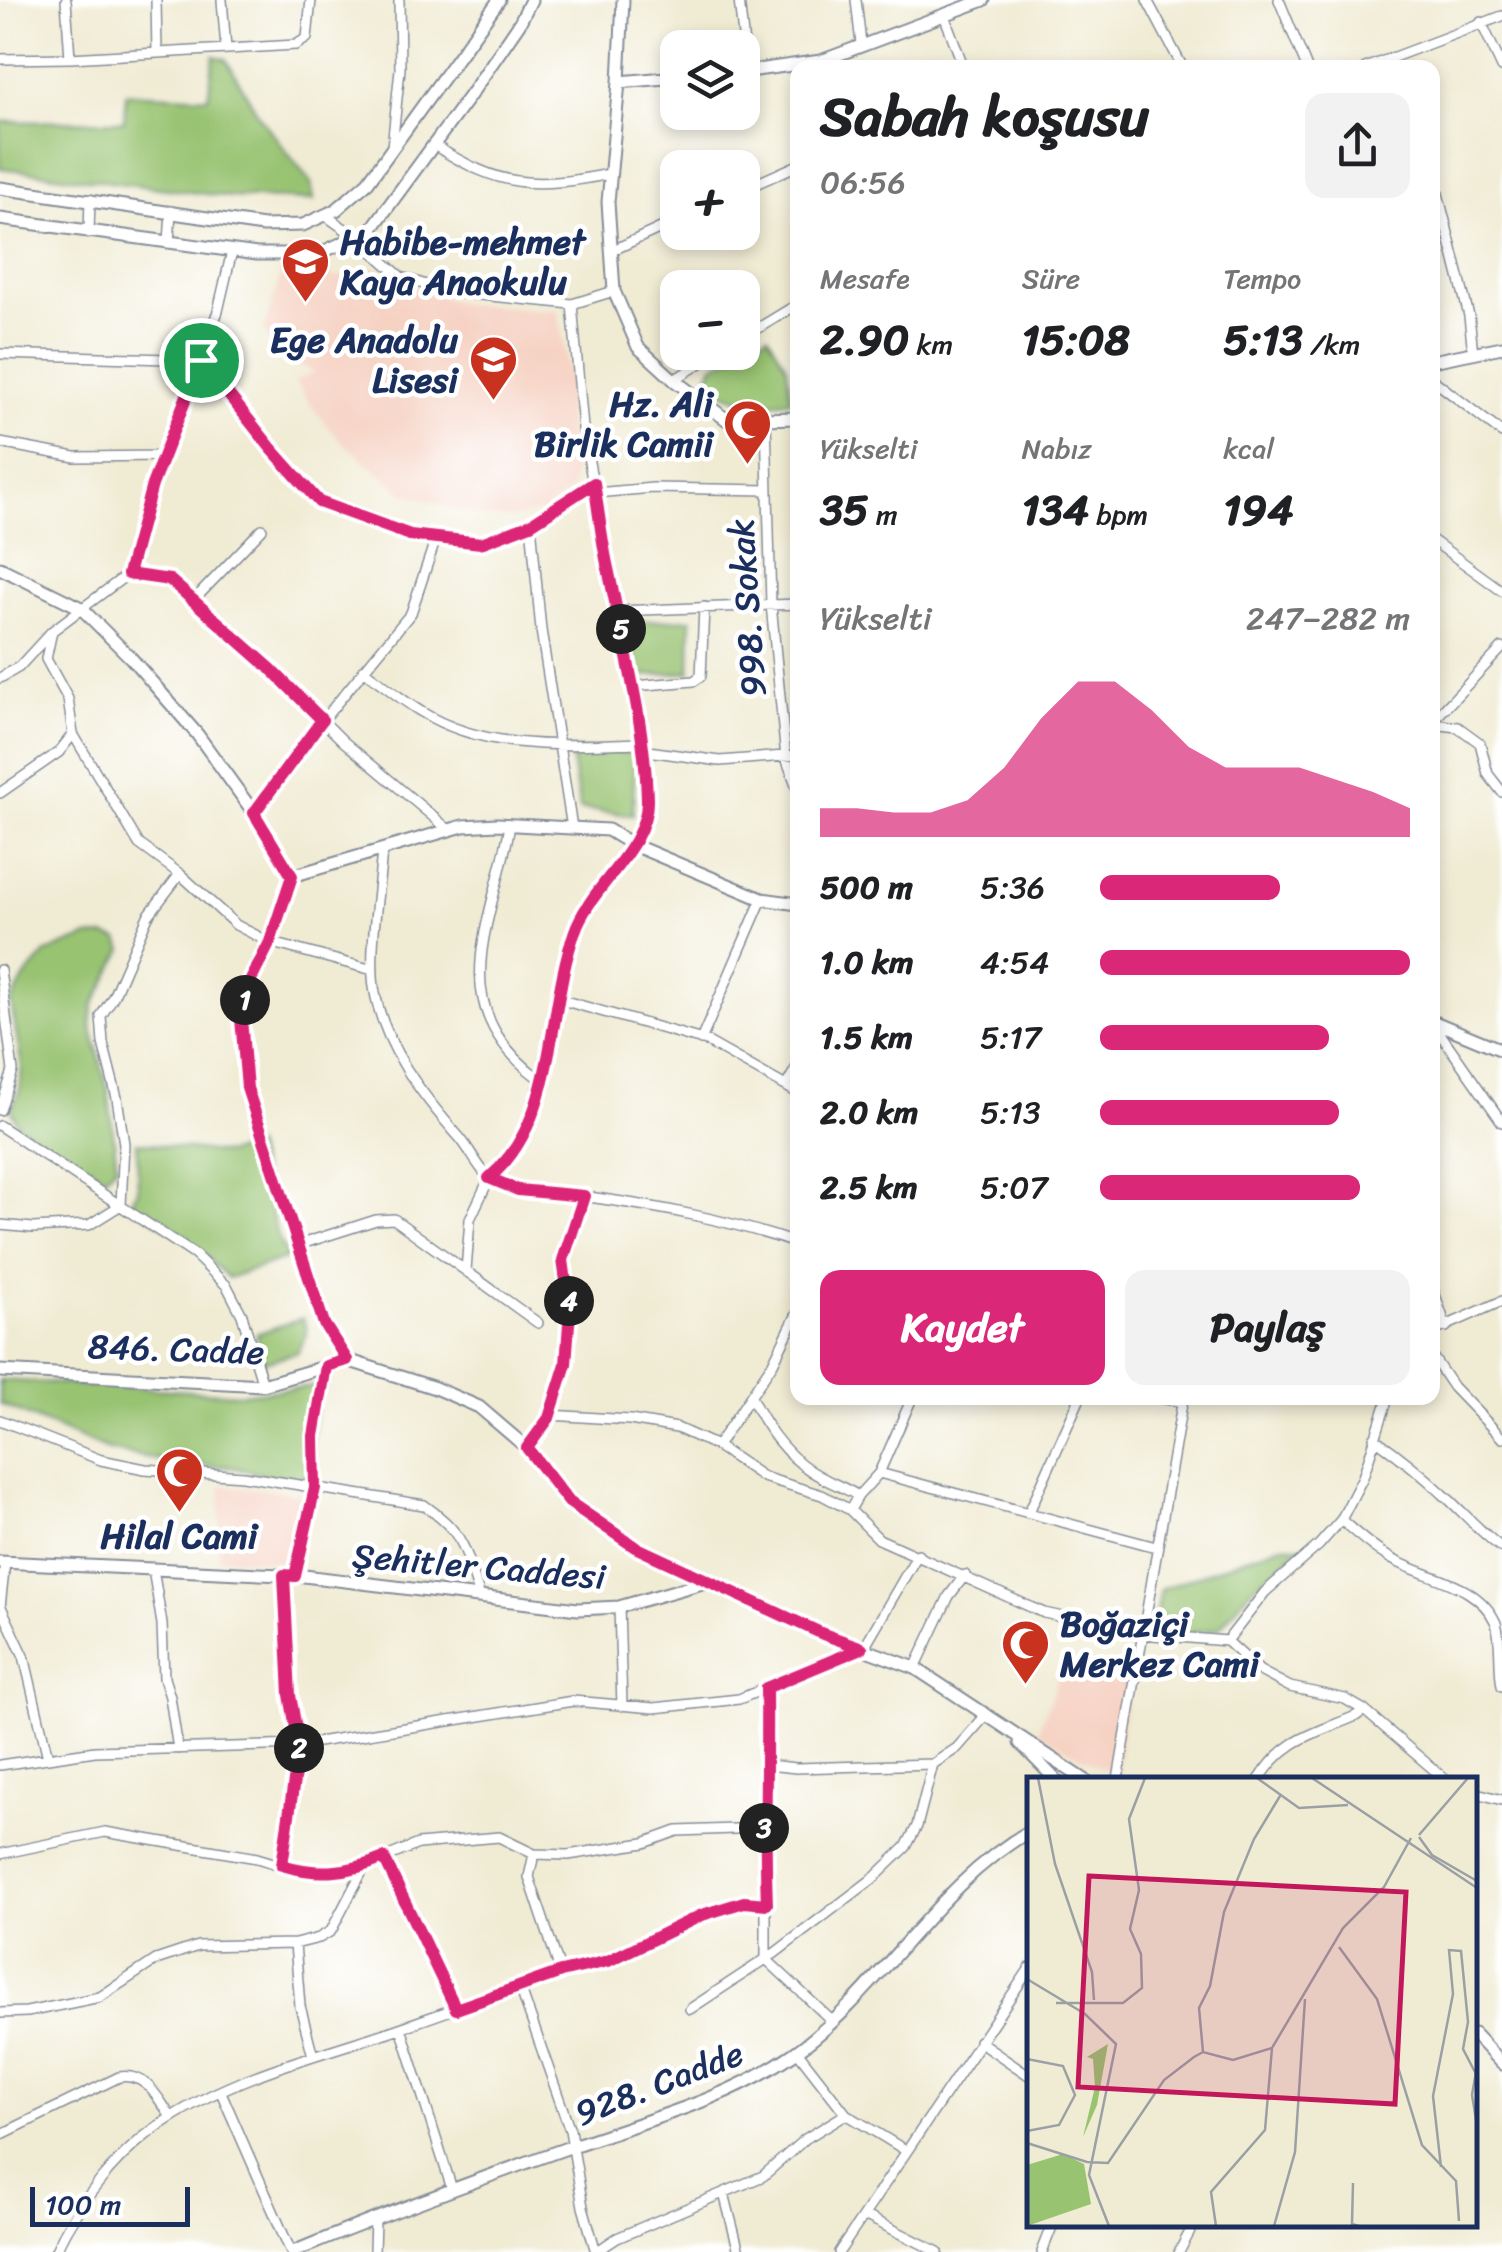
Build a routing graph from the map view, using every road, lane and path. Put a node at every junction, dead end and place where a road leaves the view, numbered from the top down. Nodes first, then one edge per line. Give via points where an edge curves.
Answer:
1 (66, 0) edge
2 (156, 0) edge
3 (222, 0) edge
4 (311, 0) edge
5 (400, 0) edge
6 (499, 0) edge
7 (532, 0) edge
8 (623, 0) edge
9 (739, 0) edge
10 (856, 0) edge
11 (983, 0) edge
12 (1146, 0) edge
13 (1278, 0) edge
14 (944, 15) junction
15 (1502, 16) edge
16 (1482, 22) junction
17 (742, 30) edge
18 (861, 44) junction
19 (226, 48) junction
20 (157, 53) junction
21 (840, 54) junction
22 (1402, 55) junction
23 (70, 58) junction
24 (0, 59) edge
25 (824, 60) edge
26 (840, 60) edge
27 (961, 60) edge
28 (1178, 60) edge
29 (1304, 60) edge
30 (1388, 60) edge
31 (1403, 60) edge
32 (790, 65) edge
33 (1502, 67) edge
34 (760, 70) edge
35 (660, 79) edge
36 (620, 82) junction
37 (434, 145) junction
38 (392, 150) junction
39 (790, 169) edge
40 (610, 174) junction
41 (760, 182) edge
42 (0, 188) edge
43 (90, 199) junction
44 (1440, 202) edge
45 (171, 212) junction
46 (325, 215) junction
47 (0, 219) edge
48 (660, 228) edge
49 (89, 233) junction
50 (356, 237) junction
51 (169, 243) junction
52 (232, 251) junction
53 (611, 251) junction
54 (614, 291) junction
55 (572, 304) junction
56 (790, 309) edge
57 (760, 327) edge
58 (1502, 346) edge
59 (1474, 352) junction
60 (0, 354) edge
61 (1440, 358) edge
62 (201, 360) junction
63 (690, 370) edge
64 (674, 380) junction
65 (1440, 385) edge
66 (790, 418) edge
67 (766, 420) junction
68 (1502, 433) edge
69 (0, 444) edge
70 (164, 456) junction
71 (594, 488) junction
72 (768, 490) junction
73 (531, 524) junction
74 (262, 529) dead end
75 (436, 538) junction
76 (1440, 546) edge
77 (0, 568) edge
78 (128, 574) junction
79 (1502, 591) edge
80 (194, 600) junction
81 (771, 604) junction
82 (790, 604) edge
83 (704, 607) junction
84 (80, 608) junction
85 (617, 611) junction
86 (52, 631) junction
87 (1502, 648) edge
88 (363, 670) junction
89 (0, 678) edge
90 (634, 686) junction
91 (1440, 714) edge
92 (322, 720) junction
93 (1440, 724) edge
94 (73, 734) junction
95 (790, 742) edge
96 (561, 745) junction
97 (641, 746) junction
98 (790, 757) edge
99 (1502, 792) edge
100 (0, 793) edge
101 (254, 813) junction
102 (510, 825) junction
103 (572, 828) junction
104 (449, 830) junction
105 (631, 844) junction
106 (382, 850) junction
107 (180, 874) junction
108 (292, 876) junction
109 (762, 899) junction
110 (790, 903) edge
111 (270, 942) junction
112 (0, 970) edge
113 (373, 970) junction
114 (558, 999) junction
115 (1440, 1024) edge
116 (1440, 1033) edge
117 (701, 1040) junction
118 (1502, 1050) edge
119 (790, 1079) edge
120 (540, 1080) junction
121 (786, 1086) junction
122 (790, 1088) edge
123 (0, 1110) edge
124 (1502, 1122) edge
125 (0, 1126) edge
126 (489, 1178) junction
127 (584, 1196) junction
128 (121, 1205) junction
129 (0, 1226) edge
130 (790, 1242) edge
131 (298, 1245) junction
132 (466, 1272) junction
133 (1502, 1301) edge
134 (1440, 1309) edge
135 (538, 1323) dead end
136 (1446, 1326) junction
137 (790, 1329) edge
138 (1440, 1329) edge
139 (347, 1360) junction
140 (326, 1366) junction
141 (1440, 1368) edge
142 (0, 1370) edge
143 (263, 1385) junction
144 (750, 1397) junction
145 (909, 1405) edge
146 (1077, 1405) edge
147 (1182, 1405) edge
148 (1386, 1405) edge
149 (550, 1414) junction
150 (0, 1420) edge
151 (1374, 1438) junction
152 (1502, 1438) edge
153 (717, 1446) junction
154 (527, 1448) junction
155 (879, 1474) junction
156 (315, 1488) junction
157 (858, 1496) junction
158 (850, 1510) junction
159 (1029, 1512) junction
160 (1341, 1520) junction
161 (1156, 1547) junction
162 (1502, 1548) edge
163 (918, 1554) junction
164 (2, 1562) edge
165 (153, 1569) junction
166 (289, 1575) junction
167 (965, 1575) junction
168 (709, 1582) junction
169 (480, 1597) junction
170 (619, 1606) junction
171 (0, 1607) edge
172 (1141, 1634) junction
173 (1227, 1641) junction
174 (862, 1648) junction
175 (915, 1668) junction
176 (1502, 1686) edge
177 (766, 1688) junction
178 (622, 1706) junction
179 (1364, 1710) junction
180 (987, 1714) junction
181 (1003, 1726) junction
182 (299, 1745) junction
183 (178, 1750) junction
184 (48, 1758) junction
185 (933, 1764) junction
186 (0, 1765) edge
187 (768, 1766) junction
188 (1053, 1777) edge
189 (1081, 1777) edge
190 (1118, 1777) edge
191 (1260, 1777) edge
192 (1442, 1777) edge
193 (1477, 1793) edge
194 (1502, 1800) edge
195 (764, 1828) junction
196 (1027, 1834) edge
197 (0, 1854) edge
198 (534, 1854) junction
199 (384, 1858) junction
200 (282, 1865) junction
201 (364, 1866) junction
202 (767, 1904) junction
203 (295, 1944) junction
204 (766, 1959) junction
205 (561, 1972) junction
206 (1027, 1972) edge
207 (520, 1987) junction
208 (690, 2008) dead end
209 (456, 2009) junction
210 (0, 2013) edge
211 (832, 2021) junction
212 (400, 2028) junction
213 (979, 2042) junction
214 (1497, 2050) edge
215 (797, 2051) junction
216 (312, 2056) junction
217 (1502, 2064) edge
218 (1027, 2074) edge
219 (221, 2092) junction
220 (846, 2114) junction
221 (171, 2117) junction
222 (0, 2135) edge
223 (572, 2146) junction
224 (906, 2150) junction
225 (452, 2189) junction
226 (724, 2193) junction
227 (864, 2214) junction
228 (375, 2218) junction
229 (1052, 2227) edge
230 (1192, 2227) edge
231 (55, 2252) edge
232 (292, 2252) edge
233 (374, 2252) edge
234 (739, 2252) edge
235 (839, 2252) edge
236 (938, 2252) edge
237 (1042, 2252) edge
238 (1179, 2252) edge

1 - 23 street
2 - 20 street
3 - 19 street
4 - 19 street via 307,38 296,45
5 - 38 street
6 - 38 street
7 - 37 street
8 - 36 street
9 - 17 street
10 - 18 street
11 - 14 street
12 - 28 street
13 - 29 street
14 - 18 street
14 - 27 street
15 - 16 street
16 - 22 street
16 - 33 street
18 - 21 street
19 - 20 street
20 - 23 street
21 - 25 street
21 - 26 street
22 - 30 street
22 - 31 street
23 - 24 street
32 - 34 street
35 - 36 street
36 - 40 street
37 - 40 street via 472,170 545,186
37 - 50 street via 371,230
38 - 46 street via 368,182
39 - 41 street
40 - 53 street
42 - 43 street
43 - 45 street
43 - 49 street
44 - 59 street
45 - 46 street via 263,226 304,225
45 - 51 street
46 - 50 street
47 - 49 street
48 - 53 street
49 - 51 street
50 - 52 street via 318,254
50 - 55 street via 401,277 448,292
51 - 52 street
52 - 62 street
53 - 54 street
54 - 55 street
54 - 64 street via 638,347
55 - 71 street
56 - 57 street
58 - 59 street
59 - 61 street
60 - 62 street
62 - 70 street
62 - 75 street via 319,502
63 - 64 street
64 - 67 street via 727,420
65 - 68 street
66 - 67 street
67 - 72 street, 998. Sokak
69 - 70 street via 75,457
70 - 78 street
71 - 72 street
71 - 73 street
71 - 85 street
72 - 81 street, 998. Sokak
73 - 75 street via 481,543
73 - 96 street
74 - 80 street
75 - 88 street via 411,613
76 - 79 street
77 - 84 street
78 - 80 street via 170,580
78 - 84 street
80 - 92 street
81 - 82 street
81 - 83 street
81 - 95 street, 998. Sokak
83 - 85 street
83 - 90 street via 701,676
84 - 86 street
84 - 101 street via 197,734
85 - 90 street
86 - 89 street via 19,668
86 - 94 street via 46,659 68,700
87 - 91 street
88 - 92 street
88 - 96 street via 422,713 490,740
90 - 97 street
92 - 101 street
92 - 104 street
93 - 99 street via 1458,727 1480,743 1488,774
94 - 100 street via 59,752
94 - 107 street via 138,844
96 - 97 street
96 - 103 street
97 - 98 street via 720,761
97 - 105 street via 646,823
101 - 108 street
102 - 103 street
102 - 104 street
102 - 120 street via 483,931 481,1004 512,1060
103 - 105 street via 608,830
104 - 106 street
105 - 109 street
105 - 114 street via 575,928
106 - 108 street
106 - 113 street
107 - 111 street via 236,925
107 - 128 street via 148,916 101,1016 124,1144
108 - 111 street
109 - 110 street
109 - 117 street
111 - 113 street
111 - 131 street via 248,986 241,1019 247,1088
112 - 123 street via 14,1070
113 - 126 street via 393,1046
114 - 117 street
114 - 120 street
115 - 118 street
116 - 124 street
117 - 121 street
119 - 121 street
120 - 126 street via 520,1144
121 - 122 street
125 - 128 street
126 - 127 street via 518,1190
126 - 132 street via 470,1219
127 - 130 street via 699,1216
127 - 149 street via 563,1260 570,1310 566,1364
128 - 129 street via 90,1225
128 - 143 street via 195,1254 227,1286
131 - 132 street via 394,1219
131 - 139 street via 324,1324
132 - 135 street
133 - 136 street
134 - 136 street
136 - 138 street
137 - 144 street
139 - 140 street, 846. Cadde
139 - 154 street via 479,1407
140 - 143 street, 846. Cadde
140 - 156 street via 314,1436
141 - 152 street
142 - 143 street, 846. Cadde
144 - 153 street
144 - 157 street via 763,1423 797,1460
145 - 155 street
146 - 159 street
147 - 161 street
148 - 151 street
149 - 153 street via 677,1428
149 - 154 street
150 - 156 street via 101,1460
151 - 160 street
151 - 162 street
153 - 158 street via 763,1477
154 - 168 street via 569,1502 635,1547
155 - 157 street
155 - 159 street
156 - 166 street
156 - 169 street via 424,1505 466,1546
157 - 158 street
158 - 163 street via 878,1539
159 - 161 street
160 - 173 street via 1265,1592
160 - 176 street via 1384,1555 1478,1598 1498,1625
161 - 172 street
163 - 167 street
163 - 174 street
164 - 165 street, Şehitler Caddesi
164 - 171 street
165 - 166 street, Şehitler Caddesi
165 - 183 street
166 - 169 street, Şehitler Caddesi
166 - 182 street via 290,1695
167 - 172 street via 1044,1614
167 - 175 street
168 - 170 street, Şehitler Caddesi
168 - 174 street
169 - 170 street, Şehitler Caddesi via 578,1609
170 - 178 street
171 - 184 street via 24,1656
172 - 173 street
172 - 190 street
173 - 179 street via 1260,1672
174 - 175 street
174 - 177 street
175 - 180 street
177 - 178 street via 739,1700
177 - 187 street
178 - 182 street via 573,1701
179 - 191 street via 1293,1742
179 - 192 street
180 - 181 street
180 - 185 street
181 - 188 street
181 - 189 street
182 - 183 street
182 - 200 street
183 - 184 street
184 - 186 street
185 - 187 street
185 - 204 street via 906,1846 876,1877
187 - 195 street
193 - 194 street
195 - 198 street via 677,1831 599,1852
195 - 202 street
196 - 211 street, 928. Cadde via 971,1872
197 - 200 street via 106,1832
198 - 199 street via 499,1837 418,1844
198 - 205 street via 529,1877
199 - 201 street
199 - 209 street
200 - 201 street via 337,1873
201 - 203 street via 331,1931
202 - 204 street
202 - 205 street via 744,1902 702,1915 608,1961
203 - 210 street via 198,1946 156,1960 100,1997
203 - 216 street
204 - 208 street
204 - 211 street
205 - 207 street
206 - 213 street
207 - 209 street
207 - 223 street
209 - 212 street
211 - 215 street, 928. Cadde
212 - 216 street
212 - 225 street
213 - 218 street
213 - 224 street
214 - 217 street
215 - 220 street
215 - 223 street, 928. Cadde via 718,2095
216 - 219 street
219 - 221 street
219 - 232 street
220 - 224 street
220 - 226 street via 763,2176
221 - 222 street via 145,2082 129,2076
221 - 231 street via 121,2159 70,2220
223 - 225 street, 928. Cadde
223 - 226 street via 596,2252
224 - 227 street
225 - 228 street, 928. Cadde
226 - 234 street
227 - 235 street
227 - 236 street
228 - 232 street, 928. Cadde
228 - 233 street
229 - 237 street
230 - 238 street

